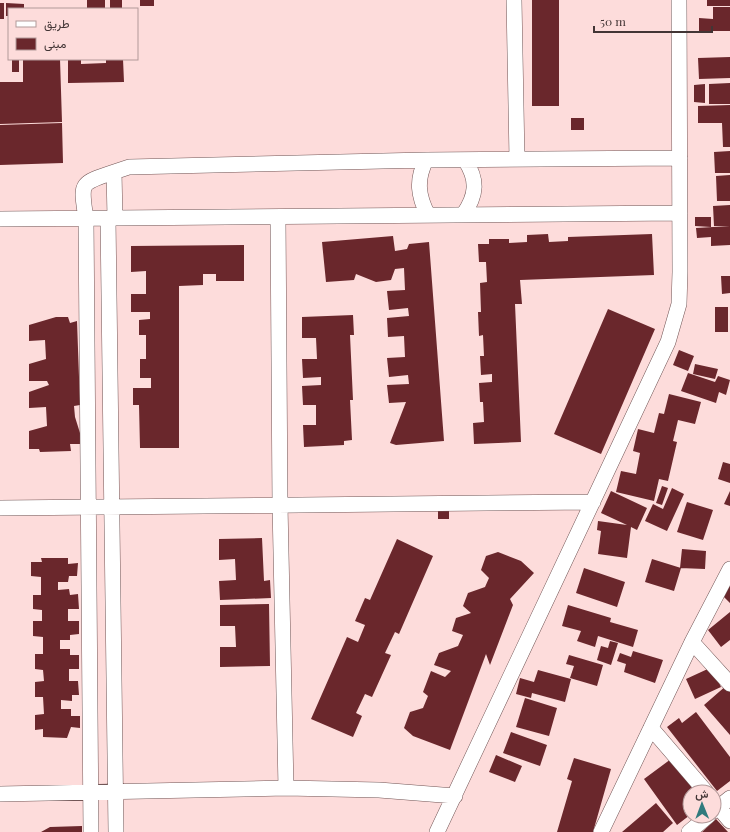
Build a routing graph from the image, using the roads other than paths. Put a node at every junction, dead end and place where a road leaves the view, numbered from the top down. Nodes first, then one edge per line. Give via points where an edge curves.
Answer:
1 (514, 0) edge
2 (679, 0) edge
3 (680, 158) junction
4 (517, 159) junction
5 (426, 160) junction
6 (465, 160) junction
7 (114, 172) junction
8 (680, 213) junction
9 (428, 215) junction
10 (463, 215) junction
11 (278, 217) junction
12 (86, 218) junction
13 (112, 218) junction
14 (0, 220) edge
15 (593, 502) junction
16 (280, 505) junction
17 (111, 507) junction
18 (0, 508) edge
19 (88, 508) junction
20 (730, 569) edge
21 (692, 642) junction
22 (730, 684) edge
23 (651, 728) junction
24 (699, 784) edge
25 (286, 788) junction
26 (90, 792) junction
27 (115, 792) junction
28 (0, 794) edge
29 (455, 796) junction
30 (722, 812) edge
31 (730, 821) edge
32 (698, 824) edge
33 (91, 832) edge
34 (116, 832) edge
35 (437, 832) edge
36 (601, 832) edge
37 (689, 832) edge

1 - 4 street
2 - 3 street
3 - 4 street
3 - 8 street
4 - 6 street
5 - 6 street
5 - 7 street via 150,165 129,166
5 - 9 street via 421,170 419,194
6 - 10 street via 471,170 474,194
7 - 12 street via 87,182 82,189
7 - 13 street
8 - 10 street
8 - 15 street via 678,304 668,342
9 - 10 street
9 - 11 street
11 - 13 street
11 - 16 street
12 - 13 street
12 - 14 street
12 - 19 street
13 - 17 street
15 - 16 street
15 - 29 street
16 - 17 street
16 - 25 street
17 - 19 street
17 - 27 street
18 - 19 street
19 - 26 street
20 - 21 street
21 - 22 street
21 - 23 street
23 - 24 street
23 - 36 street
25 - 27 street
25 - 29 street via 379,790
26 - 27 street
26 - 28 street
26 - 33 street
27 - 34 street
29 - 35 street
30 - 31 street
32 - 37 street

